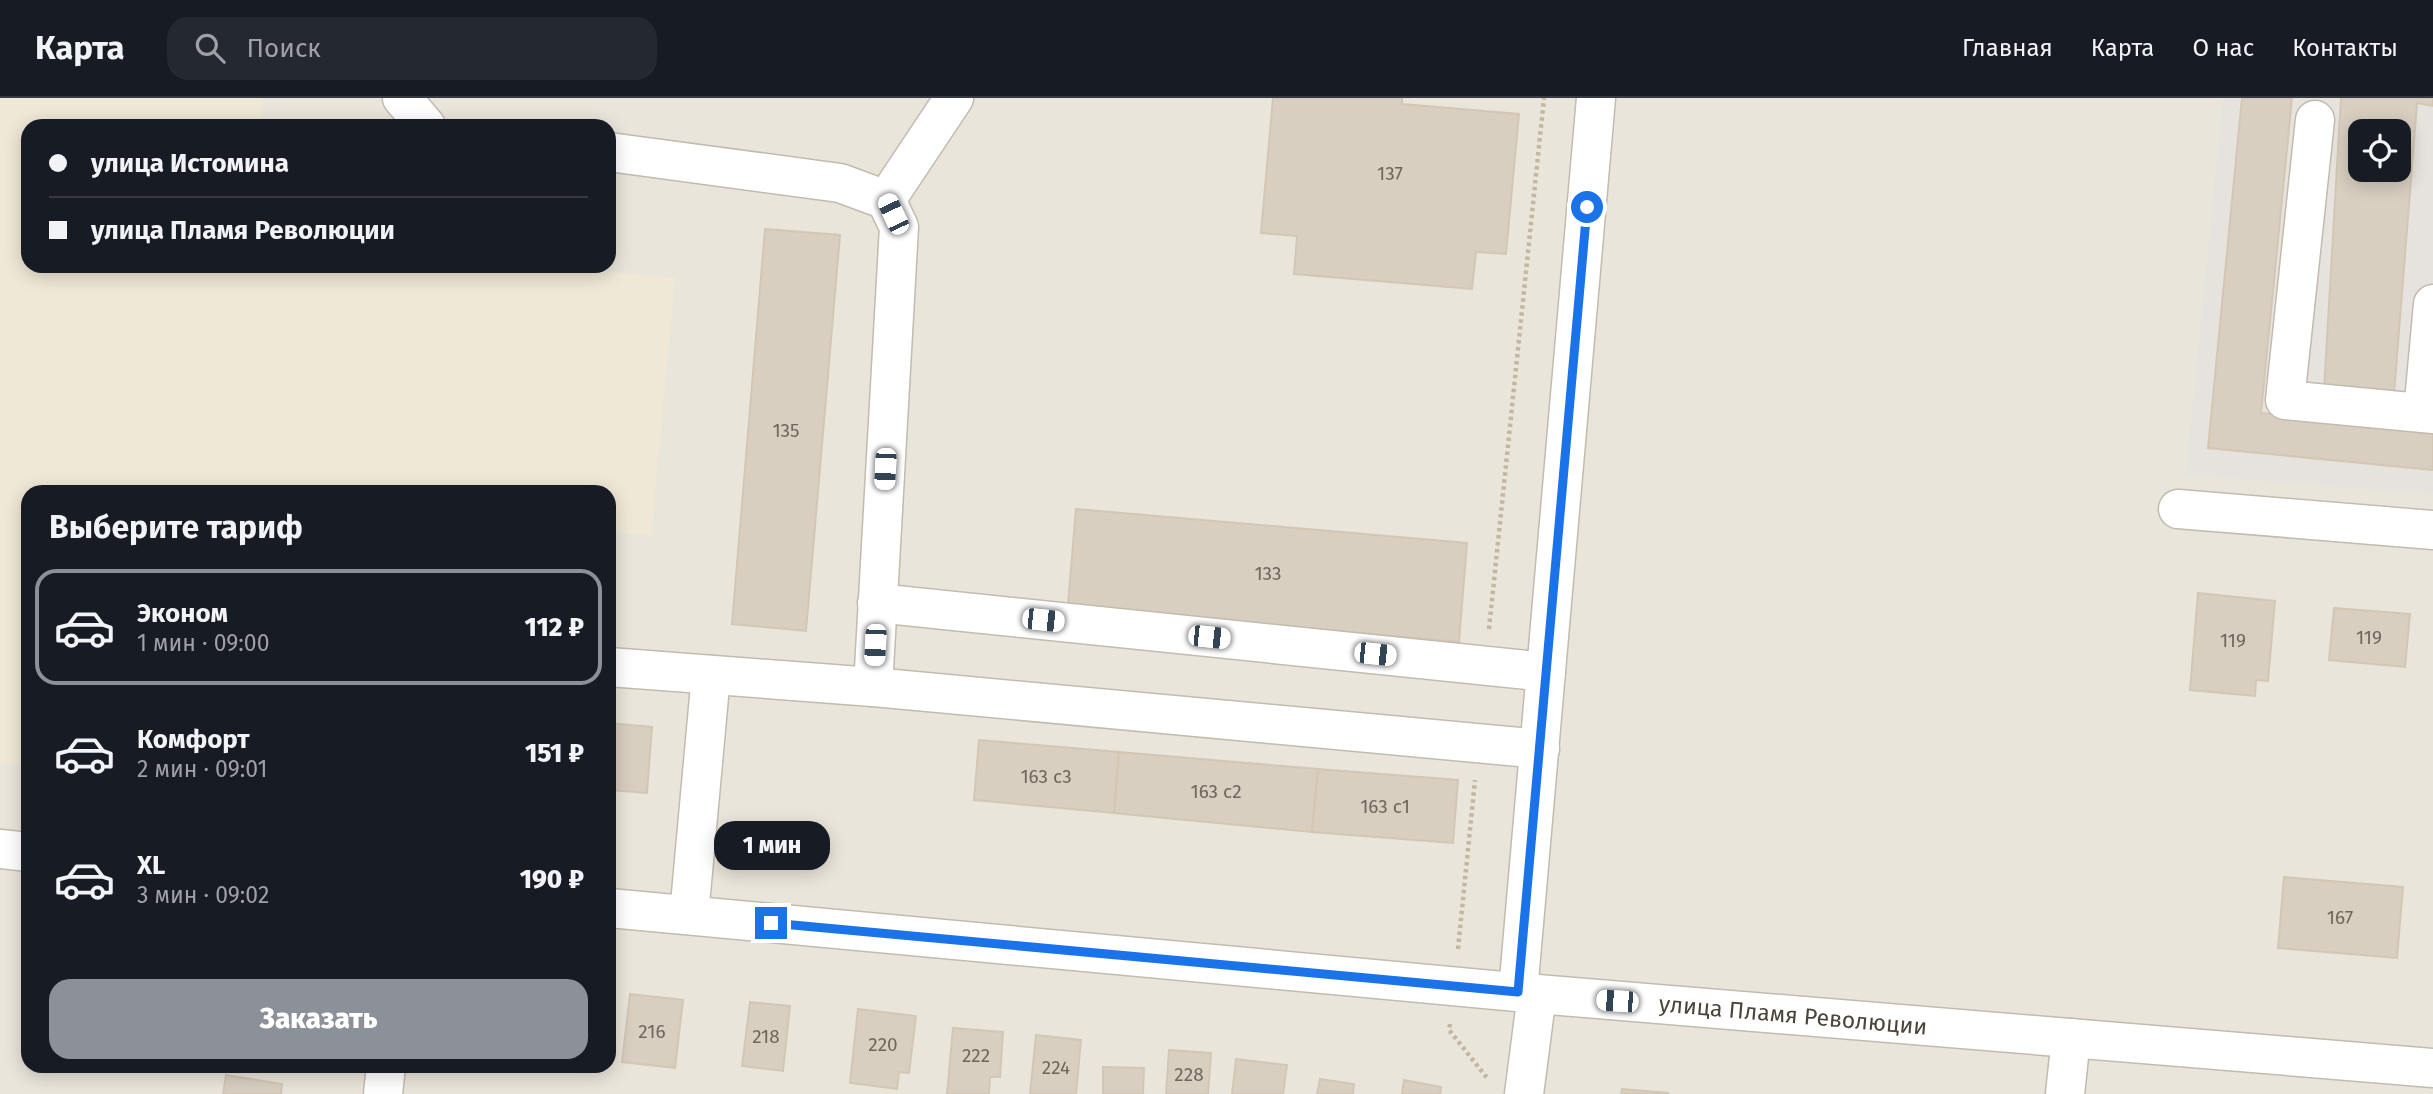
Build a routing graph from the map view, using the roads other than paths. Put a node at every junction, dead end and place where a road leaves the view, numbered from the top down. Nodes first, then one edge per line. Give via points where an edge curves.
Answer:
1 (402, 98) edge
2 (954, 98) edge
3 (1596, 98) edge
4 (420, 119) edge
5 (2315, 121) dead end
6 (616, 153) edge
7 (886, 200) junction
8 (2433, 304) edge
9 (2428, 414) edge
10 (2178, 509) dead end
11 (2433, 530) edge
12 (877, 603) junction
13 (616, 668) edge
14 (1546, 672) junction
15 (711, 675) junction
16 (873, 687) junction
17 (1539, 749) junction
18 (0, 849) edge
19 (21, 851) edge
20 (616, 909) edge
21 (689, 915) junction
22 (1528, 993) junction
23 (2071, 1038) junction
24 (2433, 1068) edge
25 (385, 1073) edge
26 (1510, 1092) edge
27 (383, 1094) edge
28 (2066, 1094) edge

1 - 4 street
2 - 7 street
3 - 14 street
5 - 9 street via 2285,400
6 - 7 street via 840,183
7 - 12 street via 899,227
8 - 9 street
10 - 11 street
12 - 14 street
12 - 16 street
13 - 15 street
14 - 17 street
15 - 16 street
15 - 21 street
16 - 17 street
17 - 22 street
18 - 19 street
20 - 21 street, улица Пламя Революции
21 - 22 street, улица Пламя Революции
22 - 23 street, улица Пламя Революции
22 - 26 street
23 - 24 street, улица Пламя Революции
23 - 28 street
25 - 27 street

